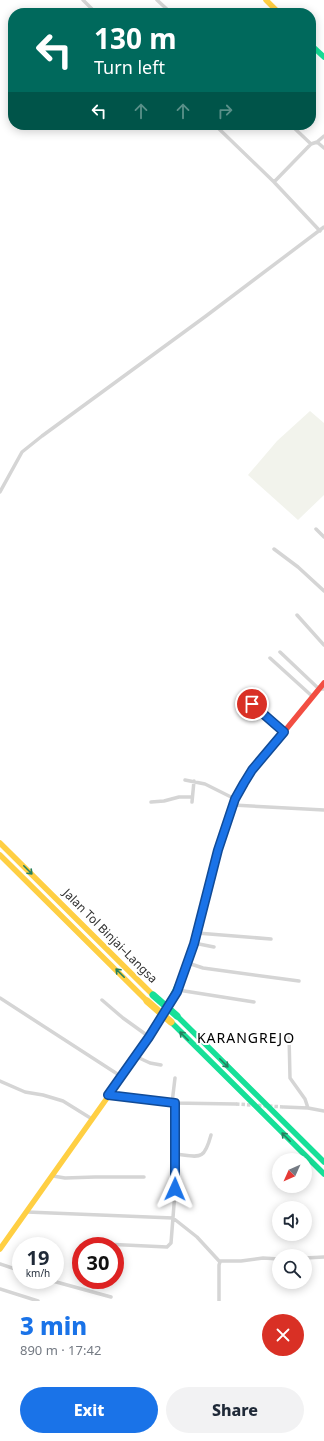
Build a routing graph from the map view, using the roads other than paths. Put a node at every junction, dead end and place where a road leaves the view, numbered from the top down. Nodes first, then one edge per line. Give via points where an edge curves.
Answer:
1 (83, 0) edge
2 (157, 0) edge
3 (165, 0) edge
4 (266, 0) edge
5 (161, 4) junction
6 (91, 8) edge
7 (165, 8) edge
8 (274, 8) edge
9 (316, 50) edge
10 (324, 58) edge
11 (220, 130) edge
12 (296, 130) edge
13 (324, 136) edge
14 (317, 142) junction
15 (311, 144) junction
16 (324, 148) edge
17 (274, 182) junction
18 (324, 227) edge
19 (320, 231) junction
20 (0, 492) edge
21 (316, 529) dead end
22 (324, 537) edge
23 (274, 549) dead end
24 (324, 590) edge
25 (296, 615) dead end
26 (324, 645) edge
27 (280, 652) dead end
28 (270, 658) dead end
29 (322, 687) edge
30 (241, 695) dead end
31 (313, 697) junction
32 (284, 732) junction
33 (185, 780) dead end
34 (194, 782) junction
35 (192, 797) junction
36 (151, 802) dead end
37 (192, 802) dead end
38 (234, 802) junction
39 (324, 810) edge
40 (0, 843) edge
41 (0, 855) edge
42 (197, 933) junction
43 (271, 939) dead end
44 (194, 944) junction
45 (214, 947) dead end
46 (188, 963) junction
47 (299, 981) dead end
48 (178, 990) junction
49 (0, 998) edge
50 (102, 1000) dead end
51 (254, 1002) dead end
52 (290, 1035) dead end
53 (149, 1037) junction
54 (135, 1056) junction
55 (160, 1065) dead end
56 (122, 1077) junction
57 (175, 1078) dead end
58 (0, 1081) edge
59 (108, 1095) junction
60 (174, 1103) junction
61 (236, 1104) tunnel mouth
62 (284, 1107) tunnel mouth
63 (308, 1108) junction
64 (324, 1111) edge
65 (92, 1119) junction
66 (210, 1135) dead end
67 (176, 1154) junction
68 (324, 1162) edge
69 (324, 1174) edge
70 (53, 1176) junction
71 (144, 1178) dead end
72 (27, 1212) junction
73 (173, 1218) junction
74 (124, 1245) edge
75 (0, 1249) edge
76 (324, 1257) edge
77 (312, 1258) edge
78 (272, 1259) edge
79 (220, 1262) junction
80 (0, 1264) edge
81 (12, 1268) edge
82 (64, 1284) edge
83 (0, 1289) edge
84 (111, 1297) dead end
85 (38, 1301) edge
86 (219, 1301) edge

1 - 6 street
2 - 5 street
3 - 5 street
4 - 8 main road
5 - 7 street
9 - 10 main road
11 - 17 street
12 - 15 street
13 - 14 street
14 - 15 street
14 - 16 street
15 - 17 street
17 - 19 street
18 - 19 street
19 - 20 street via 22,452
21 - 22 street
23 - 24 street
25 - 26 street
27 - 29 street
28 - 31 street
29 - 31 main road
30 - 32 street
31 - 32 main road
32 - 38 main road via 250,774
33 - 34 street
34 - 35 street
34 - 38 street via 210,786
35 - 36 street via 179,796
35 - 37 street
38 - 39 street
38 - 42 main road via 218,850
40 -> 68 main road, Jalan Tol Binjai–Langsa, bridge
69 -> 41 main road, Jalan Tol Binjai–Langsa, bridge
42 - 43 street
42 - 44 main road
44 - 45 street
44 - 46 main road
46 - 47 street via 203,968
46 - 48 main road
48 - 51 street
48 - 53 main road
49 - 56 street
50 - 53 street
52 - 63 street via 290,1078 305,1099
53 - 54 main road
54 - 55 street
54 - 56 main road
56 - 59 main road
57 - 60 street
58 - 65 street via 25,1092 63,1101
59 - 60 street
59 - 65 main road
60 - 61 street
60 - 67 street
62 - 63 street
63 - 64 street
65 - 70 main road
66 - 67 street via 208,1147 201,1156
67 - 73 street
70 - 71 street
70 - 72 main road
72 - 73 street
72 - 75 main road
73 - 74 street via 171,1243 168,1246
73 - 79 street via 197,1237
76 - 77 street
78 - 79 street
79 - 86 street
80 - 81 street
82 - 84 street
83 - 85 street

